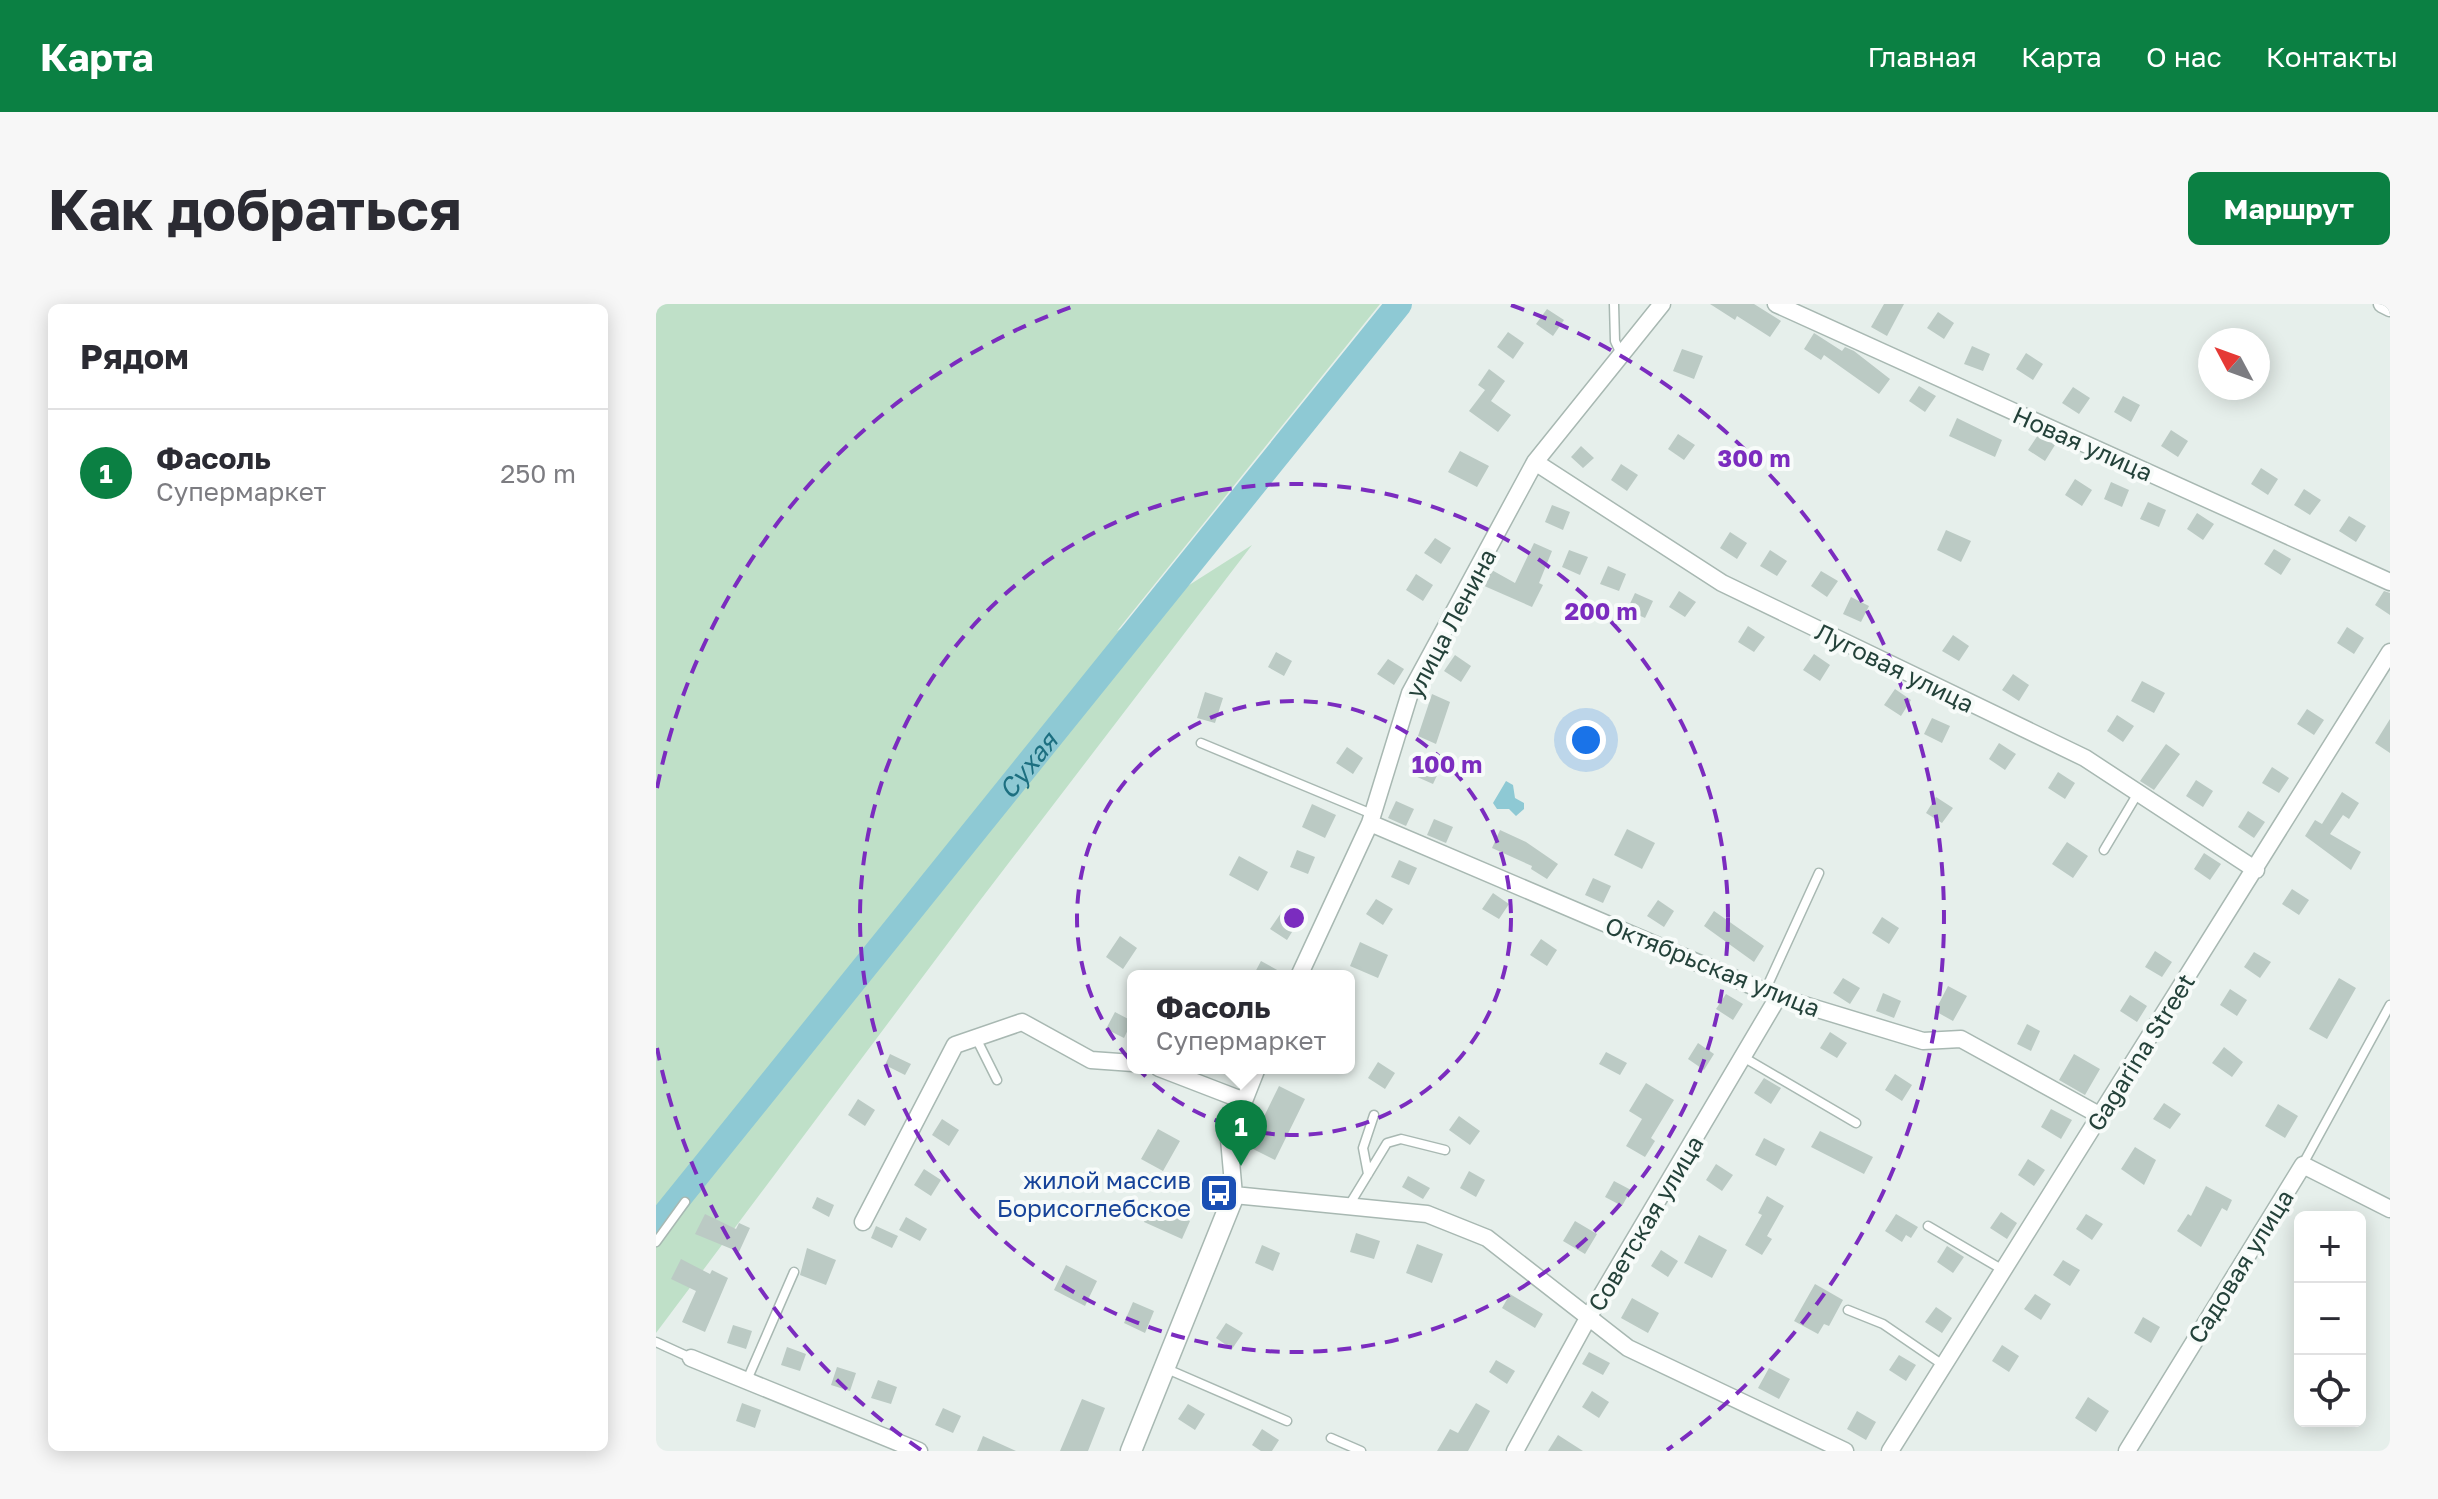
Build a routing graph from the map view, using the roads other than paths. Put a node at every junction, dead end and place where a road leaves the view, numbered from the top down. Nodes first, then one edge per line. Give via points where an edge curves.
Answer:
1 (1614, 304) edge
2 (1662, 304) edge
3 (1776, 304) edge
4 (2382, 304) edge
5 (2390, 308) edge
6 (1621, 355) junction
7 (1535, 462) junction
8 (2390, 582) edge
9 (2390, 652) edge
10 (1201, 743) dead end
11 (2138, 793) junction
12 (1371, 818) junction
13 (2104, 850) dead end
14 (2256, 870) junction
15 (1819, 873) dead end
16 (1302, 970) edge
17 (1772, 994) junction
18 (2390, 1005) edge
19 (976, 1038) junction
20 (1743, 1057) junction
21 (1127, 1063) edge
22 (1175, 1074) edge
23 (1254, 1074) edge
24 (997, 1080) dead end
25 (1242, 1100) junction
26 (1374, 1115) dead end
27 (2099, 1115) junction
28 (1856, 1123) dead end
29 (1445, 1150) dead end
30 (2303, 1165) junction
31 (1368, 1174) junction
32 (1234, 1195) junction
33 (685, 1202) dead end
34 (1348, 1207) junction
35 (2390, 1209) edge
36 (863, 1222) dead end
37 (1928, 1226) dead end
38 (656, 1242) edge
39 (2003, 1270) junction
40 (794, 1272) dead end
41 (1848, 1310) dead end
42 (1588, 1318) junction
43 (656, 1342) edge
44 (691, 1358) joint
45 (1943, 1365) junction
46 (1165, 1368) junction
47 (747, 1380) junction
48 (1287, 1421) dead end
49 (1331, 1438) dead end
50 (919, 1451) edge
51 (1131, 1451) edge
52 (1361, 1451) edge
53 (1515, 1451) edge
54 (1845, 1451) edge
55 (1890, 1451) edge
56 (2127, 1451) edge

1 - 6 lane via 1615,341
2 - 6 street, улица Ленина
3 - 8 street, Новая улица
4 - 5 street
6 - 7 street, улица Ленина
7 - 11 street, Луговая улица via 1722,583 2085,758
7 - 12 street, улица Ленина via 1410,693
9 - 14 street, Gagarina Street
10 - 12 lane
11 - 13 lane
11 - 14 street, Луговая улица
12 - 16 street, улица Ленина
12 - 17 street, Октябрьская улица
14 - 27 street, Gagarina Street
15 - 17 lane
17 - 20 street, Советская улица
17 - 27 street, Октябрьская улица via 1923,1041 1961,1039
18 - 30 lane
19 - 21 street via 1022,1022 1091,1060
19 - 24 lane
19 - 36 street via 955,1045
20 - 28 lane
20 - 42 street, Советская улица
22 - 25 street
23 - 25 street
25 - 32 street via 1229,1139
26 - 31 lane via 1363,1148
27 - 39 street, Gagarina Street
29 - 31 lane via 1401,1139 1387,1143
30 - 35 street, Садовая улица
30 - 56 street, Садовая улица
31 - 34 lane
32 - 34 street
32 - 46 street
33 - 38 lane
34 - 42 street via 1427,1214 1487,1238
37 - 39 lane
39 - 45 street, Gagarina Street
40 - 47 lane
41 - 45 lane via 1883,1324
42 - 53 street, Советская улица
42 - 54 street via 1628,1348
43 - 44 lane
44 - 47 street
45 - 55 street, Gagarina Street
46 - 48 lane
46 - 51 street
47 - 50 street
49 - 52 lane

